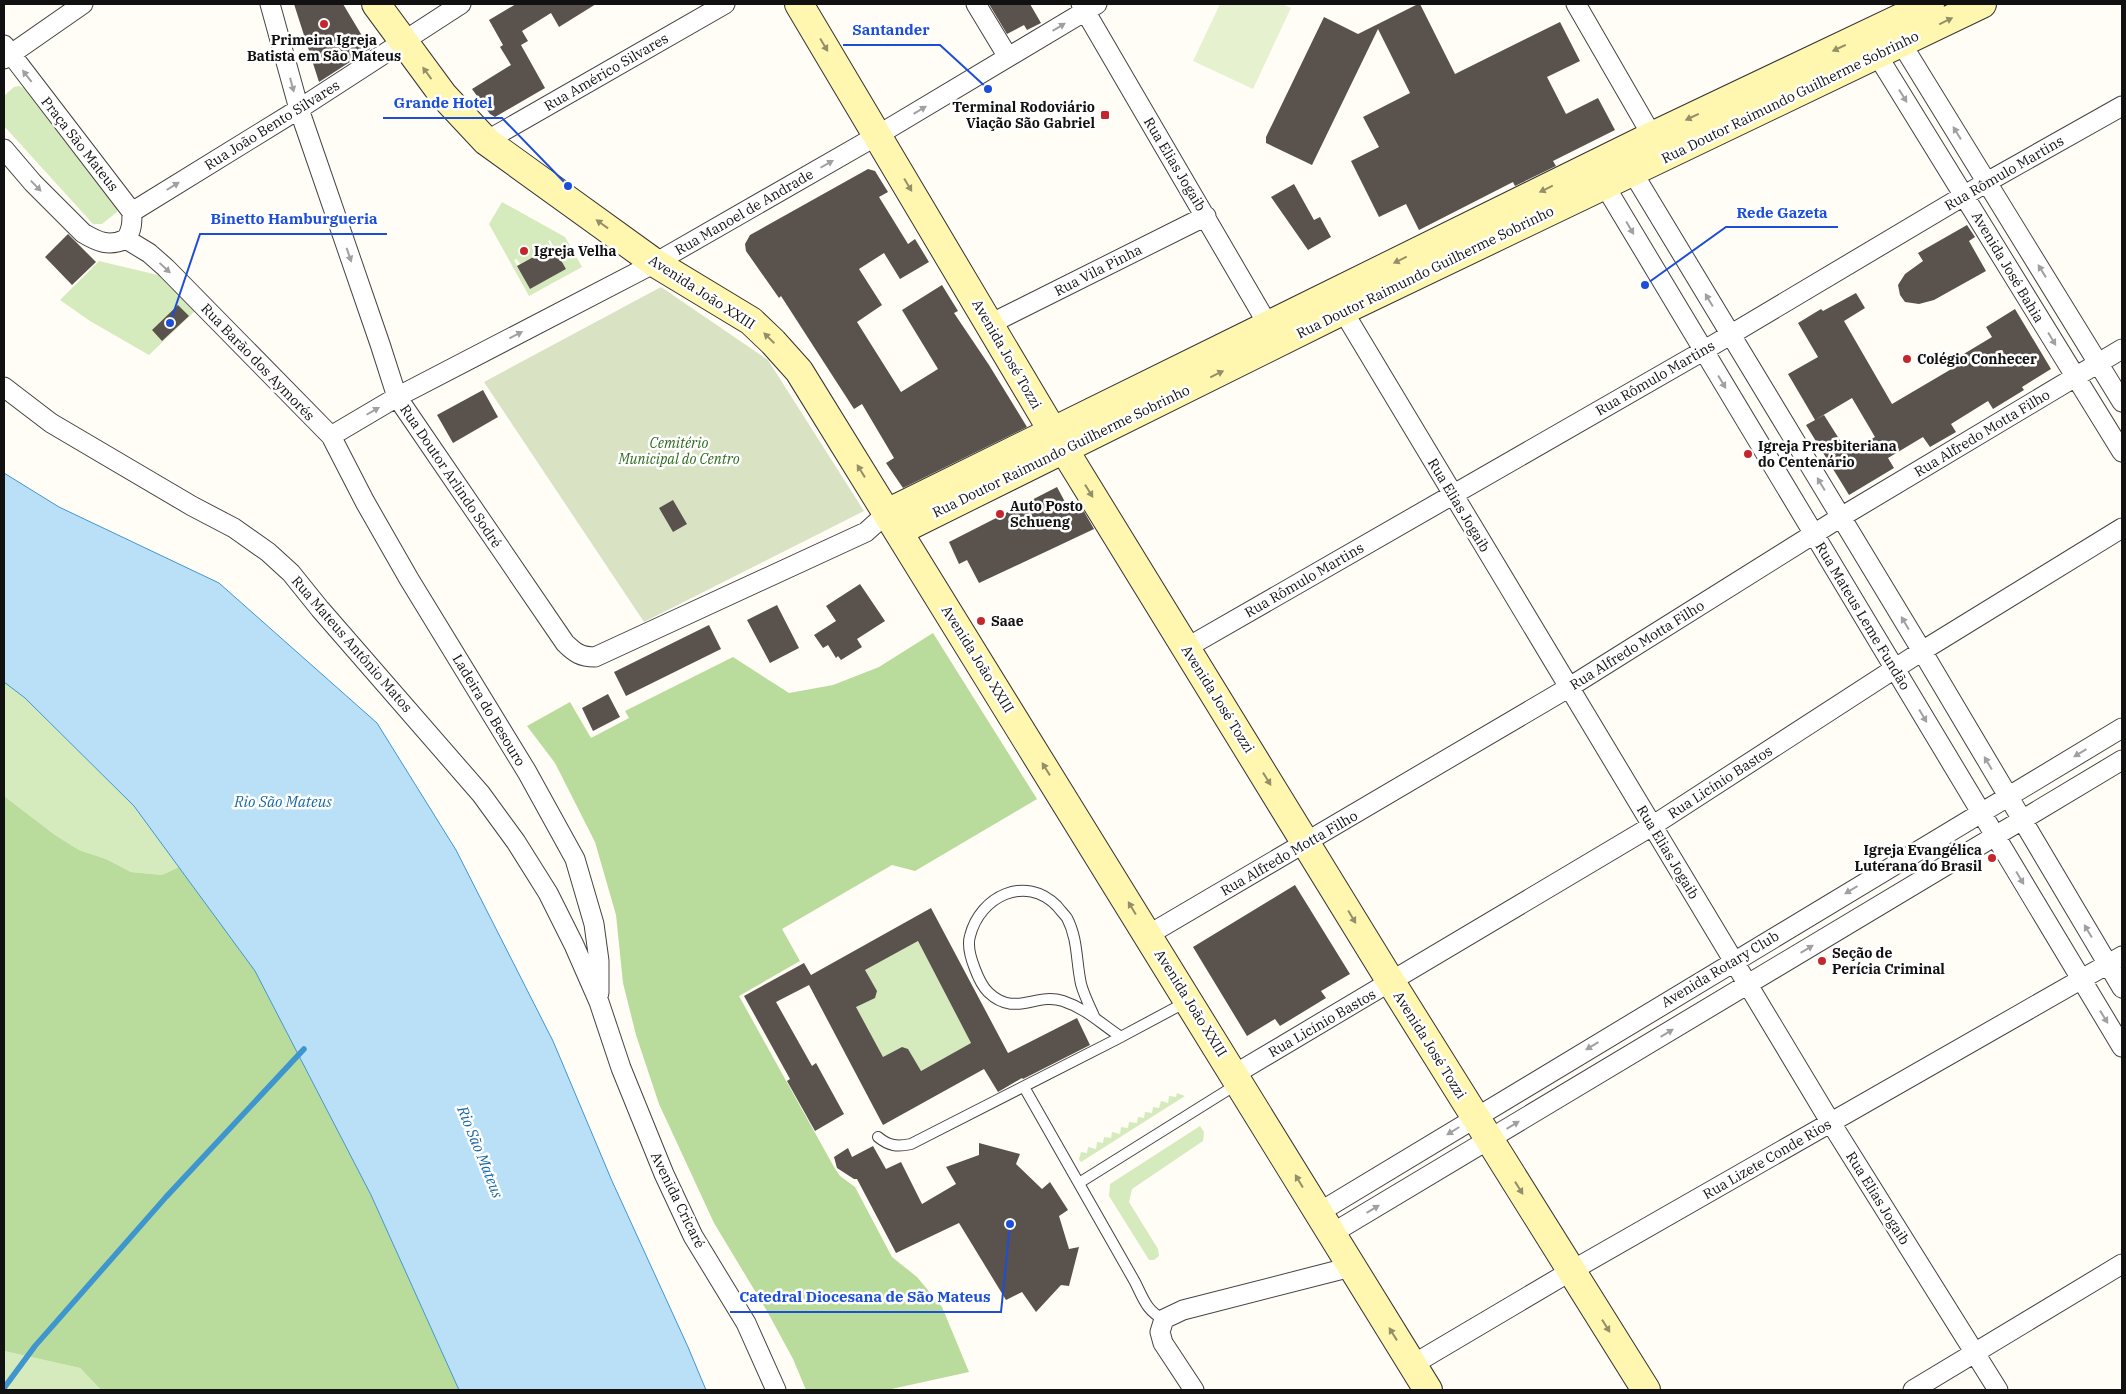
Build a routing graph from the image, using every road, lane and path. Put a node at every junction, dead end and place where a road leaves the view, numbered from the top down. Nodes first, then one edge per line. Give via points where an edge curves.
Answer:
1 (83, 4) edge
2 (270, 4) edge
3 (376, 4) edge
4 (461, 4) edge
5 (725, 4) edge
6 (799, 4) edge
7 (976, 4) edge
8 (1576, 4) edge
9 (1930, 4) edge
10 (1982, 4) edge
11 (1088, 6) edge
12 (1883, 39) junction
13 (403, 40) junction
14 (6, 53) edge
15 (1008, 58) junction
16 (2122, 106) edge
17 (299, 109) junction
18 (878, 135) junction
19 (486, 141) junction
20 (1659, 147) junction
21 (4, 149) edge
22 (1633, 173) junction
23 (1987, 182) junction
24 (1604, 186) junction
25 (1964, 196) junction
26 (132, 212) junction
27 (1206, 216) junction
28 (126, 239) junction
29 (655, 263) junction
30 (1338, 302) junction
31 (990, 324) junction
32 (1274, 334) junction
33 (1730, 334) junction
34 (2122, 349) edge
35 (1703, 351) junction
36 (2098, 364) junction
37 (2075, 377) junction
38 (4, 387) edge
39 (397, 397) junction
40 (2122, 402) edge
41 (331, 436) junction
42 (1058, 440) junction
43 (2122, 452) edge
44 (1452, 494) junction
45 (1841, 517) junction
46 (893, 522) junction
47 (2122, 528) edge
48 (1814, 534) junction
49 (1186, 648) junction
50 (1922, 651) junction
51 (596, 657) joint
52 (1895, 669) junction
53 (1568, 688) junction
54 (2122, 728) edge
55 (2122, 760) edge
56 (2008, 796) junction
57 (1980, 812) junction
58 (2022, 820) junction
59 (1652, 826) junction
60 (1995, 836) junction
61 (1307, 843) junction
62 (1148, 935) junction
63 (2115, 960) edge
64 (1733, 961) junction
65 (2081, 980) junction
66 (1391, 982) junction
67 (1748, 984) junction
68 (2122, 988) edge
69 (1189, 1000) junction
70 (599, 1002) junction
71 (1094, 1016) junction
72 (1620, 1029) junction
73 (1121, 1037) junction
74 (2122, 1047) edge
75 (1636, 1052) junction
76 (1238, 1078) junction
77 (1024, 1087) junction
78 (1831, 1123) junction
79 (1482, 1128) junction
80 (878, 1137) dead end
81 (1079, 1183) junction
82 (1325, 1223) junction
83 (2122, 1264) edge
84 (1351, 1267) junction
85 (1571, 1271) junction
86 (1164, 1319) junction
87 (1975, 1353) junction
88 (1412, 1365) junction
89 (776, 1390) edge
90 (1194, 1390) edge
91 (1428, 1390) edge
92 (1646, 1390) edge
93 (1913, 1390) edge
94 (1998, 1390) edge

1 - 14 street
2 -> 17 street, Rua Doutor Arlindo Sodré
3 - 13 street
4 - 13 street, Rua João Bento Silvares
5 - 19 street, Rua Américo Silvares
6 -> 18 street, Avenida José Tozzi
7 - 15 street
8 - 20 street
9 - 12 street, Rua Doutor Raimundo Guilherme Sobrinho
12 -> 10 street, Rua Doutor Raimundo Guilherme Sobrinho
15 -> 11 street, Rua Manoel de Andrade
11 - 27 street, Rua Elias Jogaib
12 - 20 street, Rua Doutor Raimundo Guilherme Sobrinho
23 -> 12 street, Avenida José Bahia
12 -> 25 street, Avenida José Bahia
13 - 17 street, Rua João Bento Silvares
19 -> 13 street, Avenida João XXIII via 443,95
26 -> 14 street, Praça São Mateus
18 -> 15 street, Rua Manoel de Andrade
16 - 23 street, Rua Rômulo Martins
26 -> 17 street, Rua João Bento Silvares
17 -> 39 street, Rua Doutor Arlindo Sodré
29 -> 18 street, Rua Manoel de Andrade
18 -> 31 street, Avenida José Tozzi
29 -> 19 street, Avenida João XXIII
20 - 22 street, Rua Doutor Raimundo Guilherme Sobrinho
20 -> 30 street, Rua Doutor Raimundo Guilherme Sobrinho
21 -> 28 street via 83,233 108,244
22 - 24 street, Rua Doutor Raimundo Guilherme Sobrinho
33 -> 22 street
23 - 25 street, Rua Rômulo Martins
36 -> 23 street, Avenida José Bahia
24 - 30 street, Rua Doutor Raimundo Guilherme Sobrinho
24 -> 35 street, Rua Mateus Leme Fundão
25 - 33 street, Rua Rômulo Martins
25 -> 37 street, Avenida José Bahia
26 - 28 street via 132,224
27 - 31 street, Rua Vila Pinha
27 - 32 street, Rua Elias Jogaib
28 -> 41 street, Rua Barão dos Aymorés via 166,268
39 -> 29 street, Rua Manoel de Andrade
46 -> 29 street, Avenida João XXIII via 799,371 773,342 751,321
30 - 32 street, Rua Doutor Raimundo Guilherme Sobrinho
30 - 44 street, Rua Elias Jogaib
31 - 42 street, Avenida José Tozzi
32 - 42 street, Rua Doutor Raimundo Guilherme Sobrinho
33 - 35 street, Rua Rômulo Martins
45 -> 33 street
34 - 36 street, Rua Alfredo Motta Filho
35 - 44 street, Rua Rômulo Martins
35 -> 48 street, Rua Mateus Leme Fundão
36 - 37 street, Rua Alfredo Motta Filho
36 - 40 street, Avenida José Bahia
37 - 43 street, Avenida José Bahia
37 - 45 street, Rua Alfredo Motta Filho
38 - 70 street, Rua Mateus Antônio Matos via 51,423 234,528 291,573 481,794 516,842 548,892
41 -> 39 street, Rua Manoel de Andrade
39 - 51 street, Rua Doutor Arlindo Sodré via 565,643 574,653
41 - 70 street, Ladeira do Besouro via 409,579 527,772 575,859 594,924 599,960
42 - 46 street, Rua Doutor Raimundo Guilherme Sobrinho
42 -> 49 street, Avenida José Tozzi
44 - 49 street, Rua Rômulo Martins
44 - 53 street, Rua Elias Jogaib
45 - 48 street, Rua Alfredo Motta Filho
50 -> 45 street
46 - 51 street, Rua Doutor Raimundo Guilherme Sobrinho
62 -> 46 street, Avenida João XXIII
47 - 50 street, Rua Licínio Bastos
48 - 52 street, Rua Mateus Leme Fundão
48 - 53 street, Rua Alfredo Motta Filho
49 -> 61 street, Avenida José Tozzi
50 - 52 street, Rua Licínio Bastos
56 -> 50 street
52 -> 57 street, Rua Mateus Leme Fundão
52 - 59 street, Rua Licínio Bastos
53 - 59 street, Rua Elias Jogaib
53 - 61 street, Rua Alfredo Motta Filho
54 -> 56 street, Avenida Rotary Club
55 - 58 street, Avenida Rotary Club
56 - 57 street, Avenida Rotary Club
56 - 58 street
57 - 60 street, Rua Mateus Leme Fundão
57 -> 64 street, Avenida Rotary Club
58 - 60 street, Avenida Rotary Club
63 -> 58 street
59 - 64 street, Rua Elias Jogaib
59 - 66 street, Rua Licínio Bastos
60 -> 65 street, Rua Mateus Leme Fundão
67 -> 60 street, Avenida Rotary Club
61 - 62 street, Rua Alfredo Motta Filho
61 -> 66 street, Avenida José Tozzi
62 - 69 street, Avenida João XXIII
63 - 65 street, Rua Lizete Conde Rios
63 - 68 street
64 - 67 street, Rua Elias Jogaib
64 - 72 street, Avenida Rotary Club
65 -> 74 street, Rua Mateus Leme Fundão
65 - 78 street, Rua Lizete Conde Rios
66 - 76 street, Rua Licínio Bastos
66 - 79 street, Avenida José Tozzi
75 -> 67 street, Avenida Rotary Club
67 - 78 street, Rua Elias Jogaib
69 - 73 lane
69 - 76 street, Avenida João XXIII
70 - 89 street, Avenida Cricaré via 621,1068 664,1174 693,1236 746,1323
71 - 71 lane via 1081,983 1075,937 1066,916 1049,898 1034,890 999,896 975,922 969,937 974,966 987,991 1011,1005 1056,999
71 - 73 lane
72 - 75 street
72 -> 79 street, Avenida Rotary Club
73 - 77 lane
79 -> 75 street, Avenida Rotary Club
76 - 81 lane
82 -> 76 street, Avenida João XXIII
77 - 80 lane via 911,1144 887,1144
77 - 81 lane
78 - 85 street, Rua Lizete Conde Rios
78 - 87 street, Rua Elias Jogaib
82 -> 79 street, Avenida Rotary Club
79 -> 82 street, Avenida Rotary Club
79 -> 85 street, Avenida José Tozzi
81 - 86 lane via 1147,1307
82 - 84 street, Avenida João XXIII
83 - 87 street
84 - 86 street via 1183,1310
88 -> 84 street, Avenida João XXIII
85 - 88 street, Rua Lizete Conde Rios
85 -> 92 street, Avenida José Tozzi
86 - 90 street via 1160,1332 1163,1343
87 - 93 street
87 - 94 street, Rua Elias Jogaib
88 - 91 street, Avenida João XXIII

